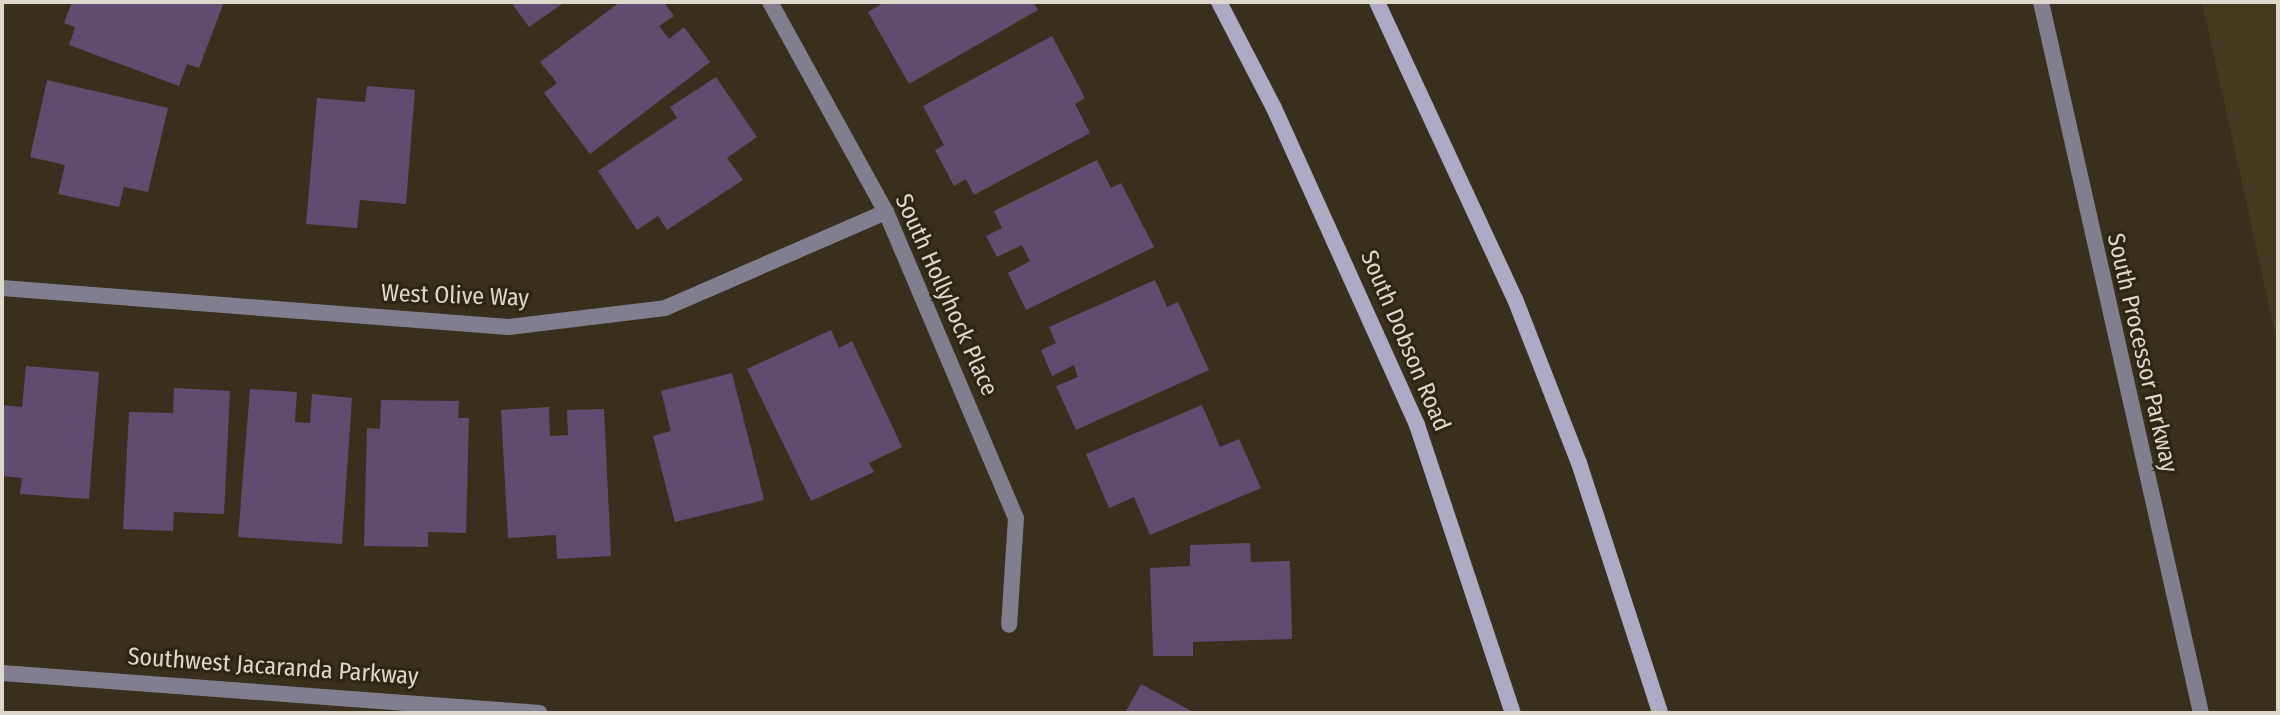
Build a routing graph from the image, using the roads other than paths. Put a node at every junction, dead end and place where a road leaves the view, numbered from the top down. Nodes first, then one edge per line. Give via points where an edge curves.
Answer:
1 (770, 2) edge
2 (1219, 2) edge
3 (1377, 2) edge
4 (2041, 2) edge
5 (886, 212) junction
6 (2, 288) edge
7 (1009, 625) dead end
8 (2, 673) edge
9 (384, 705) edge
10 (540, 713) edge
11 (1513, 713) edge
12 (1660, 713) edge
13 (2201, 713) edge

1 - 5 street, South Hollyhock Place
2 - 11 main road, South Dobson Road via 1308,180 1417,425
3 - 12 main road via 1515,299 1579,463
4 - 13 street, South Processor Parkway
5 - 6 street, West Olive Way via 665,308 509,327
5 - 7 street, South Hollyhock Place via 1016,518
8 - 9 street, Southwest Jacaranda Parkway
9 - 10 street, Southwest Jacaranda Parkway

